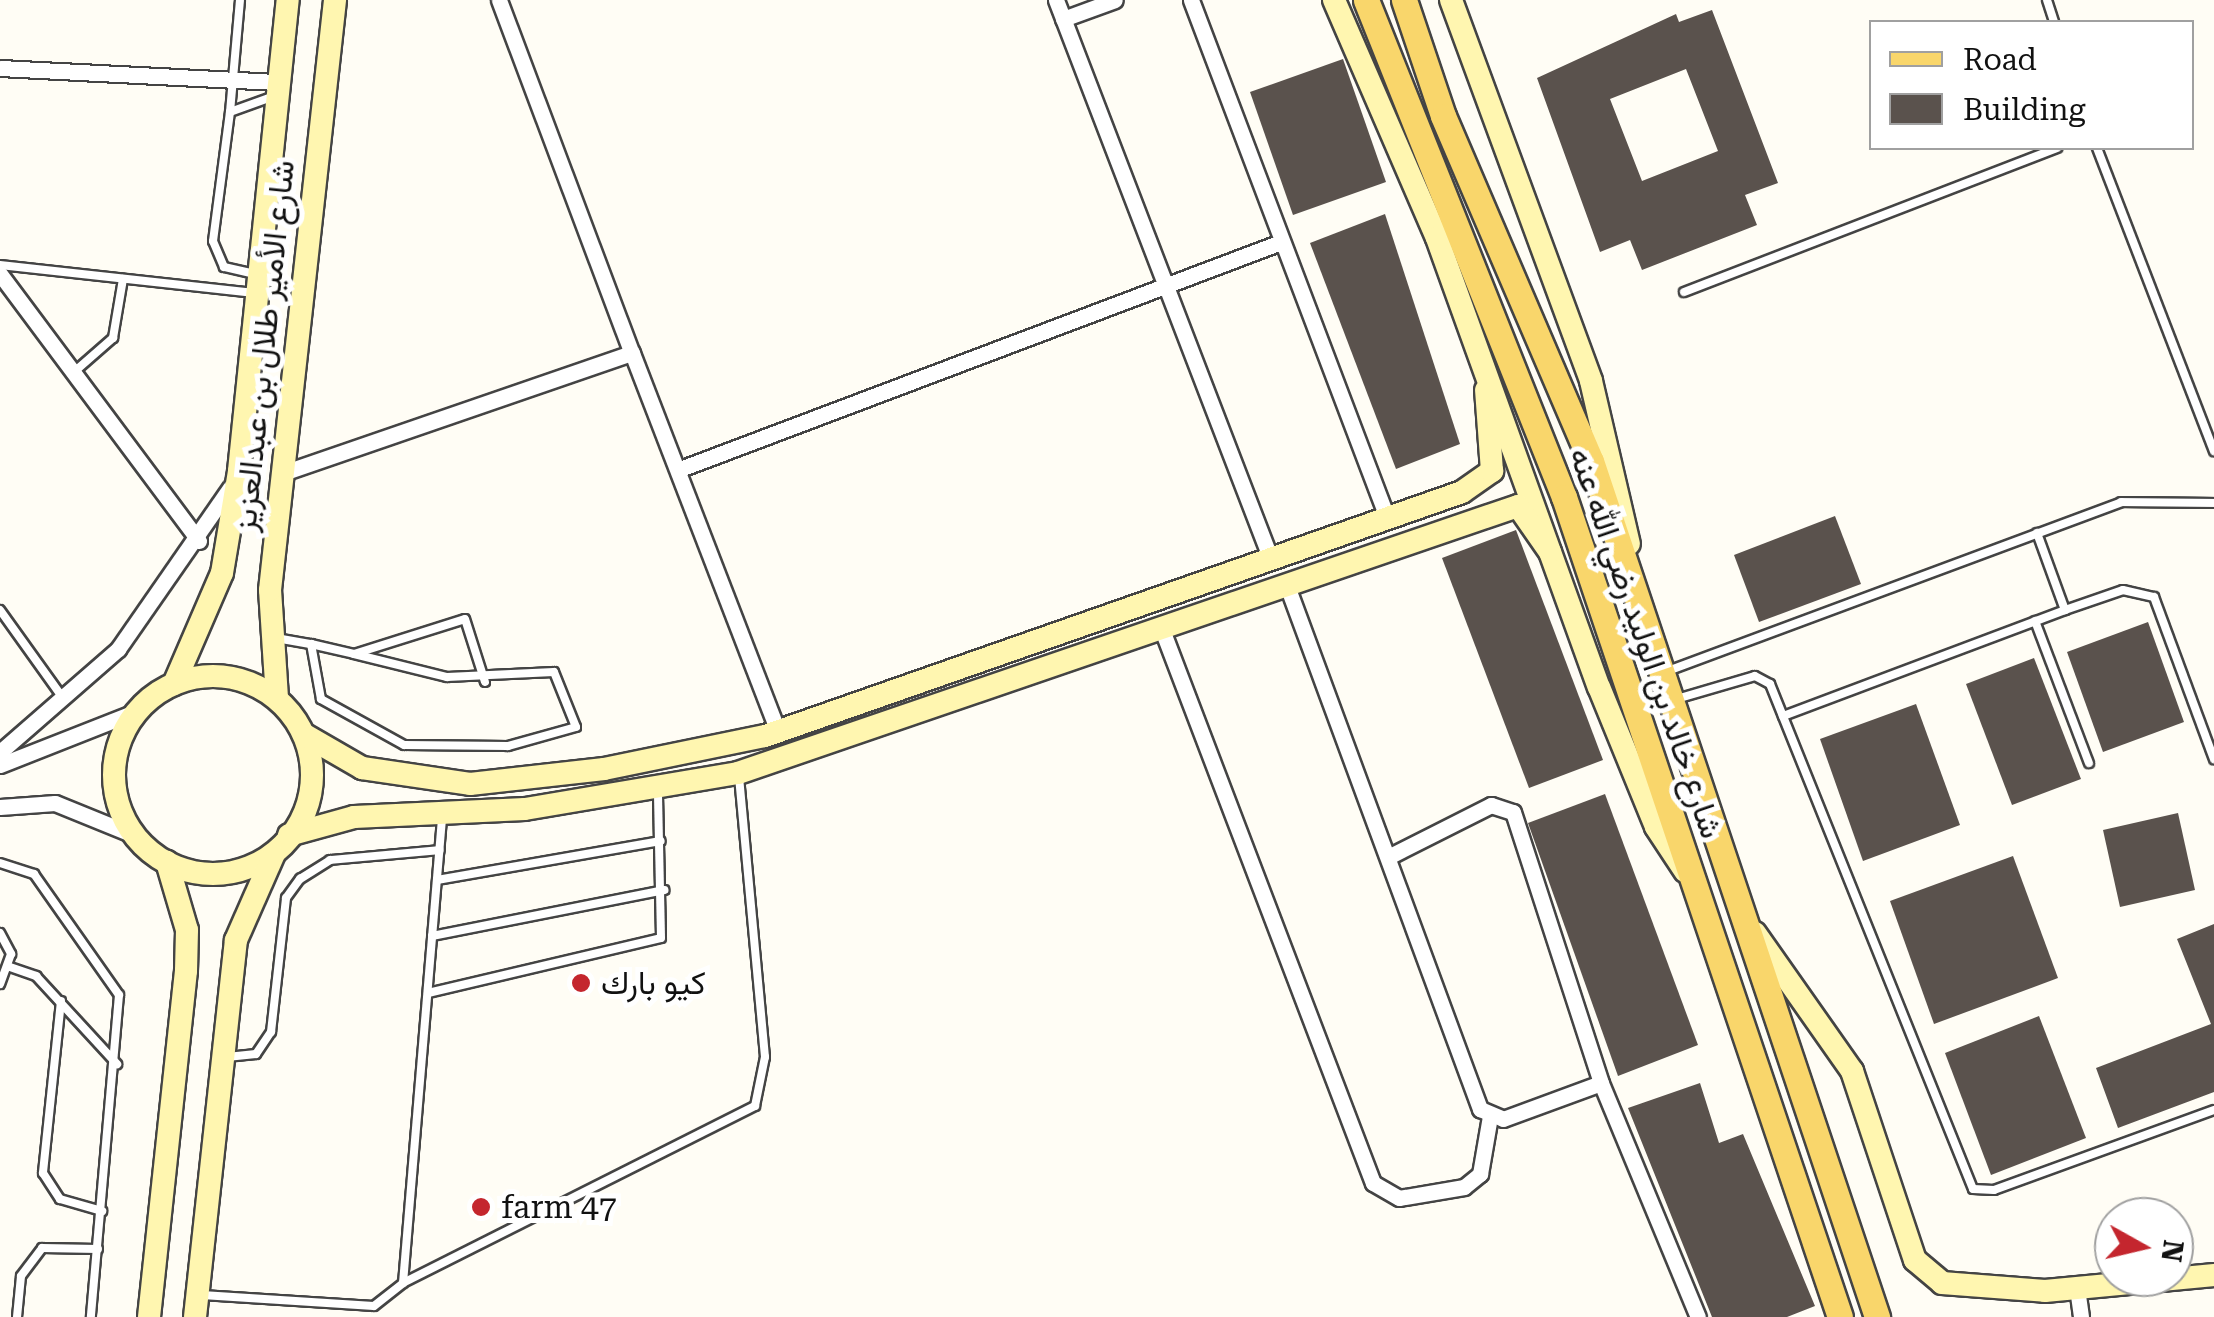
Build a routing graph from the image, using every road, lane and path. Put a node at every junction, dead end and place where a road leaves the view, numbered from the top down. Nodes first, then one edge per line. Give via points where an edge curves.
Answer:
1 (240, 0) edge
2 (288, 0) edge
3 (335, 0) edge
4 (498, 0) edge
5 (1056, 0) edge
6 (1115, 0) edge
7 (1191, 0) edge
8 (1334, 0) edge
9 (1366, 0) edge
10 (1404, 0) edge
11 (1451, 0) edge
12 (1063, 19) junction
13 (0, 68) edge
14 (232, 80) junction
15 (278, 89) junction
16 (230, 112) junction
17 (2052, 150) edge
18 (2098, 150) edge
19 (1281, 242) junction
20 (0, 265) edge
21 (0, 274) edge
22 (123, 279) junction
23 (258, 284) junction
24 (1161, 284) junction
25 (1684, 292) dead end
26 (632, 353) junction
27 (74, 372) junction
28 (1486, 390) junction
29 (2214, 450) edge
30 (680, 468) junction
31 (239, 471) junction
32 (284, 473) junction
33 (2214, 503) edge
34 (1385, 512) junction
35 (2037, 534) junction
36 (199, 540) junction
37 (1550, 552) junction
38 (1270, 557) junction
39 (1286, 583) junction
40 (0, 610) edge
41 (2066, 610) junction
42 (2034, 621) junction
43 (1161, 627) junction
44 (267, 637) junction
45 (311, 644) junction
46 (354, 654) junction
47 (1658, 669) junction
48 (485, 682) junction
49 (174, 684) junction
50 (277, 698) junction
51 (66, 701) junction
52 (1669, 701) junction
53 (136, 712) junction
54 (1783, 716) junction
55 (778, 732) junction
56 (305, 735) junction
57 (0, 752) edge
58 (2214, 759) edge
59 (2089, 764) dead end
60 (0, 765) edge
61 (738, 773) junction
62 (658, 789) junction
63 (0, 807) edge
64 (442, 814) junction
65 (134, 835) junction
66 (289, 835) junction
67 (661, 841) junction
68 (440, 850) junction
69 (1392, 854) junction
70 (273, 855) junction
71 (167, 862) junction
72 (0, 864) edge
73 (437, 880) junction
74 (1694, 883) junction
75 (664, 890) junction
76 (1732, 897) junction
77 (0, 932) edge
78 (432, 936) junction
79 (10, 967) junction
80 (0, 984) edge
81 (428, 993) junction
82 (61, 1001) junction
83 (221, 1058) junction
84 (117, 1064) junction
85 (1600, 1083) junction
86 (2214, 1110) edge
87 (1490, 1116) junction
88 (102, 1211) junction
89 (98, 1249) junction
90 (2214, 1275) edge
91 (403, 1283) junction
92 (2077, 1288) junction
93 (1830, 1305) edge
94 (195, 1306) edge
95 (374, 1306) junction
96 (17, 1317) edge
97 (92, 1317) edge
98 (150, 1317) edge
99 (366, 1317) edge
100 (1698, 1317) edge
101 (1840, 1317) edge
102 (1878, 1317) edge
103 (2080, 1317) edge

1 - 14 lane
2 - 15 street, شارع الأمير طلال بن عبدالعزيز
3 - 32 street, شارع الأمير طلال بن عبدالعزيز
4 - 26 street
5 - 12 street
6 - 12 street
7 - 19 street
8 - 28 street via 1438,238
9 - 74 main road, شارع خالد بن الوليد رضي الله عنه via 1564,497
10 - 47 main road, شارع خالد بن الوليد رضي الله عنه via 1443,116 1592,461
11 - 47 street via 1591,381
12 - 24 street
13 - 14 street
14 - 15 street
14 - 16 lane
15 - 16 lane
15 - 23 street, شارع الأمير طلال بن عبدالعزيز
16 - 23 lane via 216,257
17 - 25 lane
18 - 29 lane
19 - 24 street
19 - 34 street
20 - 22 lane
21 - 27 street
22 - 23 lane
22 - 27 lane via 114,338
23 - 31 street, شارع الأمير طلال بن عبدالعزيز
24 - 30 street
24 - 38 street
26 - 30 street
26 - 32 street
27 - 36 street
28 - 34 street via 1492,470 1462,492
28 - 37 street
30 - 55 street
31 - 36 street
31 - 49 street, شارع الأمير طلال بن عبدالعزيز via 222,573
32 - 44 street, شارع الأمير طلال بن عبدالعزيز
33 - 35 lane via 2120,502
34 - 38 street
35 - 41 lane
35 - 47 lane
36 - 51 street
37 - 39 street via 1518,506
37 - 74 street via 1656,827
38 - 55 street
39 - 43 street
39 - 69 street
40 - 51 lane
41 - 42 lane
41 - 58 lane via 2123,590 2154,597
42 - 54 lane
42 - 59 lane
43 - 61 street
43 - 87 street via 1373,1183 1400,1198 1464,1188 1480,1174
44 - 45 lane
44 - 50 street, شارع الأمير طلال بن عبدالعزيز
45 - 46 lane
45 - 48 lane via 321,699 404,745 508,746 576,727 554,672
46 - 48 lane
46 - 48 lane via 465,619
47 - 52 main road, شارع خالد بن الوليد رضي الله عنه
49 - 50 street via 238,679
49 - 53 street
50 - 56 street
51 - 57 street
52 - 54 lane via 1765,677
52 - 76 main road, شارع خالد بن الوليد رضي الله عنه
53 - 60 street
53 - 65 street via 114,773
54 - 86 lane via 1972,1189 1994,1190
55 - 56 street via 604,769 470,784 362,768
56 - 66 street via 309,800
61 - 62 street
61 - 91 lane via 765,1057 755,1106
62 - 64 street
62 - 67 lane
63 - 65 street via 55,804
64 - 66 street via 354,817
64 - 68 lane
65 - 71 street
66 - 70 street
67 - 73 lane
67 - 75 lane
68 - 73 lane
68 - 83 lane via 330,860 300,879 286,898 265,1047
69 - 85 street via 1491,805 1512,812
69 - 87 street
70 - 71 street via 210,874
70 - 83 street via 236,940
71 - 98 street via 186,930 186,971
72 - 84 lane via 34,874 107,970 118,995
73 - 78 lane
74 - 93 main road, شارع خالد بن الوليد رضي الله عنه
75 - 78 lane
75 - 81 lane via 664,926 650,948
76 - 92 street via 1852,1071 1915,1260 1942,1283
76 - 102 main road, شارع خالد بن الوليد رضي الله عنه
77 - 79 lane
78 - 81 lane
79 - 80 lane
79 - 82 lane
81 - 91 lane
82 - 84 lane
82 - 88 lane via 44,1173 60,1199
83 - 94 street
84 - 88 lane
85 - 87 street
85 - 100 street
88 - 89 lane
89 - 96 lane via 42,1248 21,1276
89 - 97 lane
90 - 92 street
91 - 95 lane
92 - 103 street
93 - 101 main road, شارع خالد بن الوليد رضي الله عنه
94 - 95 lane
95 - 99 lane

